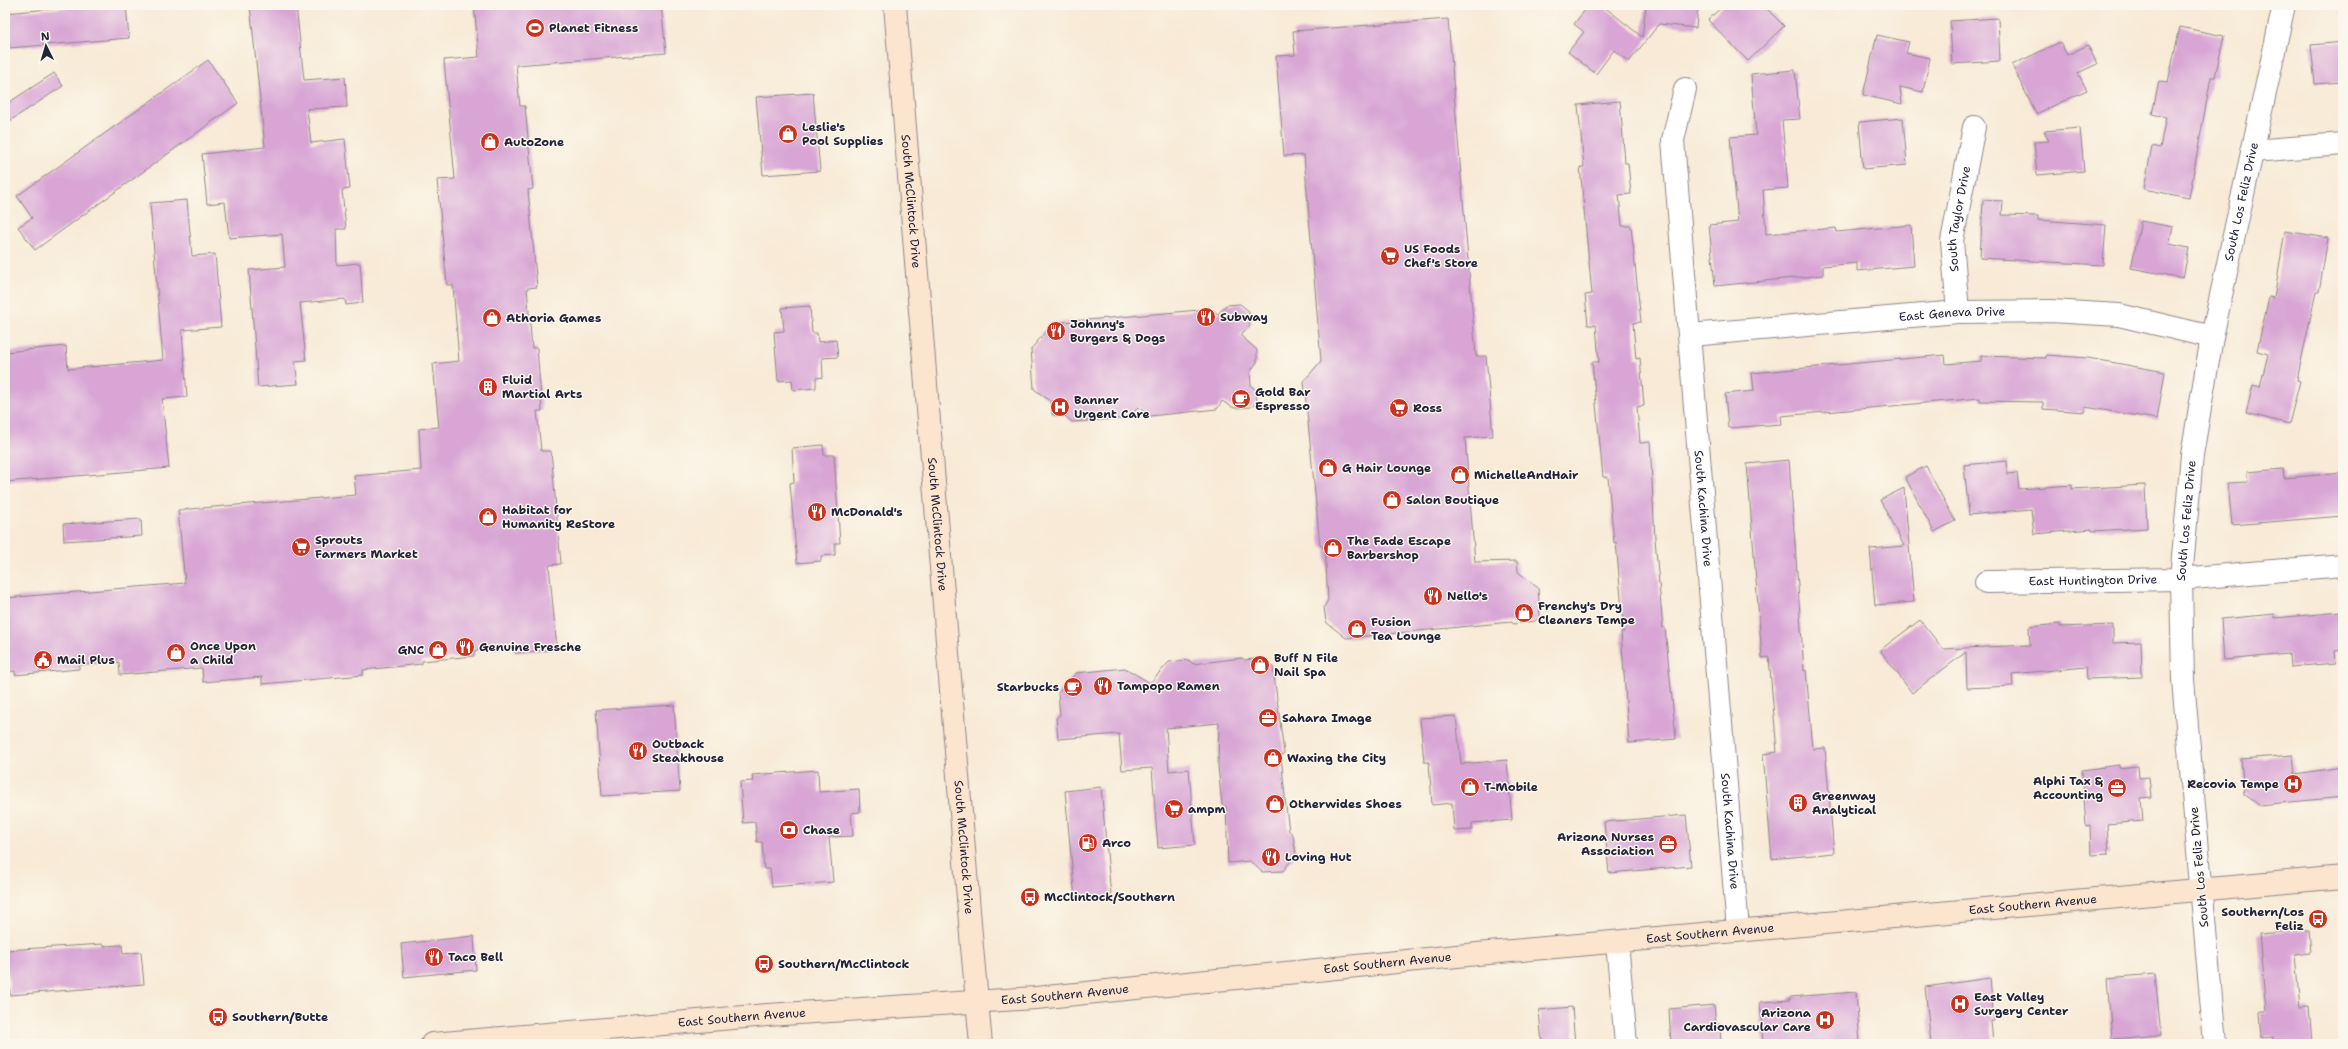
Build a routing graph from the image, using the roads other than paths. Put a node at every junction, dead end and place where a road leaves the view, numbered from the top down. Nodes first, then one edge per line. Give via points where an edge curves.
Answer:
1 (895, 5) edge
2 (2284, 5) edge
3 (1685, 89) dead end
4 (1974, 127) dead end
5 (2343, 144) edge
6 (2252, 151) junction
7 (1958, 312) junction
8 (1690, 335) junction
9 (2212, 337) junction
10 (2343, 565) edge
11 (2181, 579) junction
12 (1986, 582) dead end
13 (2343, 876) edge
14 (2201, 889) junction
15 (1738, 930) junction
16 (1617, 942) junction
17 (977, 1001) junction
18 (432, 1044) edge
19 (981, 1044) edge
20 (1626, 1044) edge
21 (2214, 1044) edge

1 - 17 main road, South McClintock Drive
2 - 6 street, South Los Feliz Drive
3 - 8 street, South Kachina Drive via 1673,140
4 - 7 street, South Taylor Drive via 1952,241
5 - 6 street
6 - 9 street, South Los Feliz Drive
7 - 8 street, East Geneva Drive
7 - 9 street, East Geneva Drive via 2052,311 2119,315
8 - 15 street, South Kachina Drive
9 - 11 street, South Los Feliz Drive via 2192,455
10 - 11 street, East Huntington Drive
11 - 12 street, East Huntington Drive
11 - 14 street, South Los Feliz Drive via 2183,680
13 - 14 main road, East Southern Avenue
14 - 15 main road, East Southern Avenue
14 - 21 street, South Los Feliz Drive
15 - 16 main road, East Southern Avenue
16 - 17 main road, East Southern Avenue via 1036,998
16 - 20 street
17 - 18 main road, East Southern Avenue via 767,1015
17 - 19 main road, South McClintock Drive

